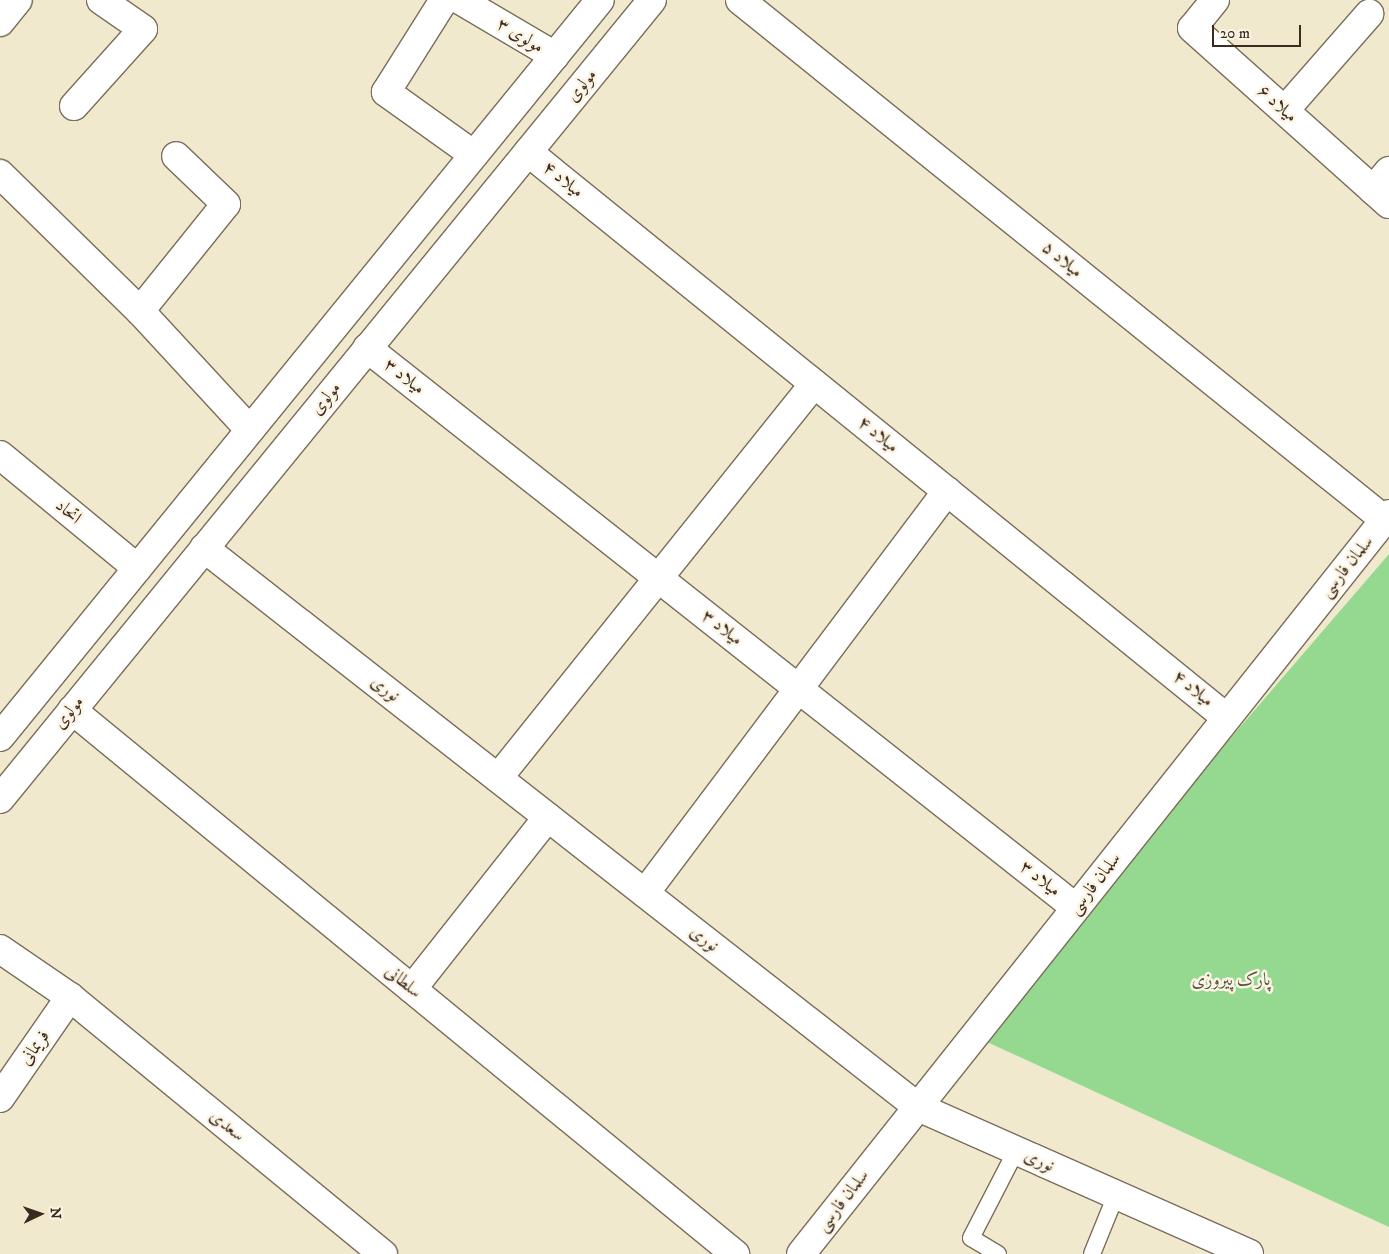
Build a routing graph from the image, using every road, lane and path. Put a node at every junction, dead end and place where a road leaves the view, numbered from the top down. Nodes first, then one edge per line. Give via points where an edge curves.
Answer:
1 (18, 0) edge
2 (101, 0) edge
3 (444, 0) edge
4 (460, 0) edge
5 (600, 0) edge
6 (606, 0) edge
7 (652, 0) edge
8 (740, 0) edge
9 (1215, 0) edge
10 (1369, 14) dead end
11 (0, 22) edge
12 (634, 22) junction
13 (555, 56) junction
14 (74, 106) dead end
15 (1285, 110) junction
16 (528, 152) junction
17 (176, 156) dead end
18 (474, 156) junction
19 (0, 174) edge
20 (1384, 188) edge
21 (140, 311) junction
22 (368, 348) junction
23 (814, 384) junction
24 (250, 430) junction
25 (0, 455) edge
26 (947, 491) junction
27 (1387, 517) edge
28 (204, 548) junction
29 (137, 568) junction
30 (658, 578) junction
31 (799, 689) junction
32 (72, 710) junction
33 (1227, 718) junction
34 (0, 737) edge
35 (498, 778) junction
36 (0, 799) edge
37 (548, 817) junction
38 (645, 893) junction
39 (1076, 908) junction
40 (0, 949) edge
41 (412, 989) junction
42 (70, 997) junction
43 (0, 1098) edge
44 (918, 1107) junction
45 (1016, 1151) junction
46 (1116, 1195) junction
47 (1217, 1248) edge
48 (383, 1254) edge
49 (735, 1254) edge
50 (801, 1254) edge
51 (998, 1254) edge
52 (1092, 1254) edge
53 (1249, 1254) edge

1 - 11 street
2 - 14 street via 143,29
3 - 18 street via 386,92
4 - 13 street, مولوی ۳
5 - 13 street
6 - 12 street
7 - 12 street, مولوی
8 - 27 street, میلاد ۵
9 - 15 street, میلاد ۶ via 1192,28
10 - 15 street
12 - 16 street, مولوی
13 - 18 street
15 - 20 street, میلاد ۶
16 - 22 street, مولوی
16 - 23 street, میلاد ۴
17 - 21 street via 226,204
18 - 24 street
19 - 21 street
21 - 24 street
22 - 28 street, مولوی
22 - 30 street, میلاد ۳
23 - 26 street, میلاد ۴
23 - 30 street
24 - 29 street
25 - 29 street, اتحاد
26 - 31 street
26 - 33 street, میلاد ۴
27 - 33 street, سلمان فارسی
28 - 32 street, مولوی
28 - 35 street, نوری
29 - 34 street
30 - 31 street, میلاد ۳
30 - 35 street
31 - 38 street
31 - 39 street, میلاد ۳
32 - 36 street, مولوی
32 - 41 street, سلطانی
33 - 39 street, سلمان فارسی
35 - 37 street, نوری
37 - 38 street, نوری
37 - 41 street
38 - 44 street, نوری
39 - 44 street, سلمان فارسی
40 - 42 street, سعدی
41 - 49 street, سلطانی
42 - 43 street, فریمانی
42 - 48 street, سعدی
44 - 45 street, نوری
44 - 50 street, سلمان فارسی
45 - 46 street, نوری
45 - 51 lane via 971,1238
46 - 47 street, نوری
46 - 52 lane
47 - 53 street, نوری

